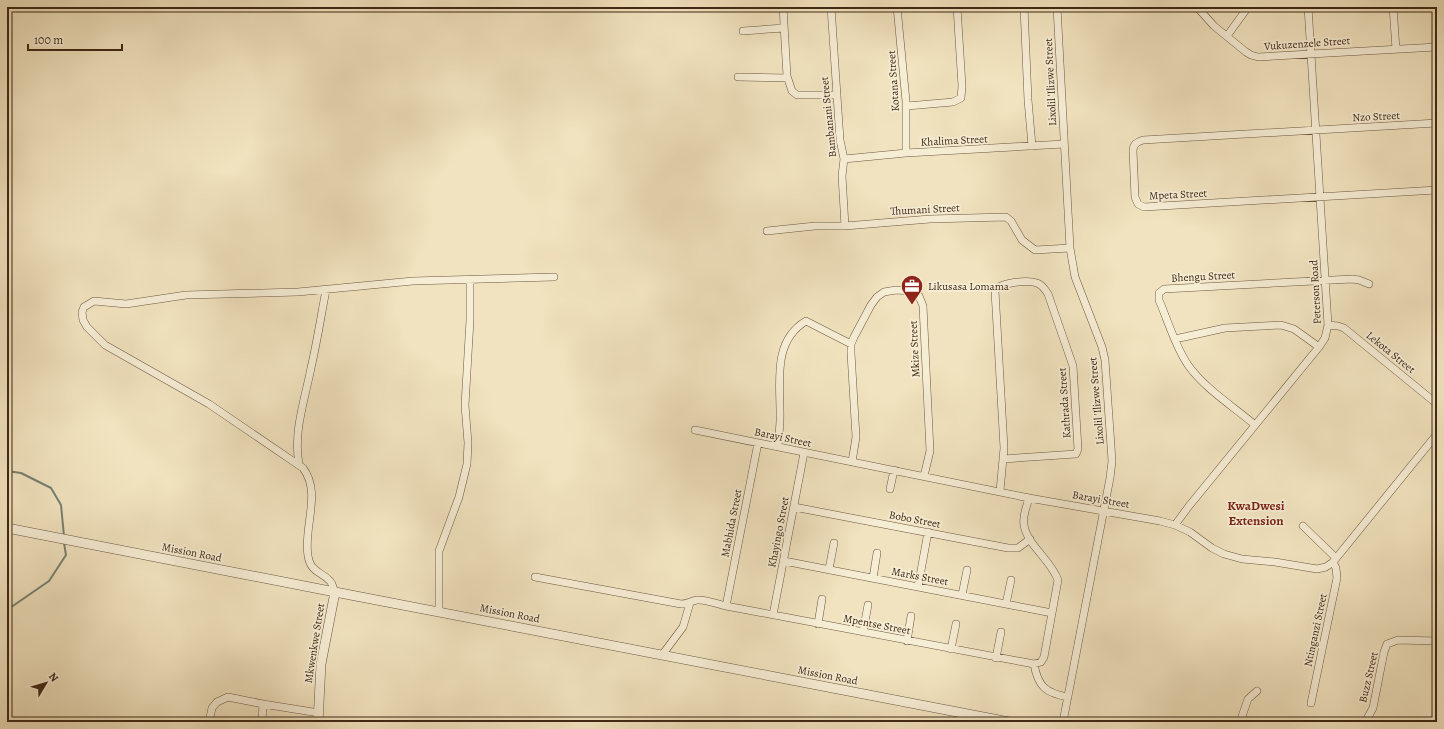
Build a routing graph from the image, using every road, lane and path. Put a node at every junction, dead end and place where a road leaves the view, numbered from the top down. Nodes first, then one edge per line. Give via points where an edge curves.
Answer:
1 (783, 7) edge
2 (831, 7) edge
3 (897, 7) edge
4 (957, 7) edge
5 (1024, 7) edge
6 (1057, 7) edge
7 (1197, 7) edge
8 (1248, 7) edge
9 (1308, 7) edge
10 (1393, 7) edge
11 (784, 28) junction
12 (743, 30) dead end
13 (1227, 36) junction
14 (1437, 47) edge
15 (1396, 49) junction
16 (1312, 53) junction
17 (738, 77) dead end
18 (787, 78) junction
19 (836, 95) junction
20 (906, 106) junction
21 (1437, 123) edge
22 (1316, 131) junction
23 (1064, 144) junction
24 (1032, 146) junction
25 (906, 153) junction
26 (844, 160) junction
27 (1437, 190) edge
28 (1321, 197) junction
29 (845, 226) junction
30 (767, 231) dead end
31 (1070, 248) junction
32 (554, 277) dead end
33 (470, 280) junction
34 (1325, 280) junction
35 (1369, 284) dead end
36 (326, 290) junction
37 (1328, 325) junction
38 (1175, 340) junction
39 (851, 344) junction
40 (1319, 347) junction
41 (1437, 404) edge
42 (1255, 425) junction
43 (695, 430) dead end
44 (1437, 434) edge
45 (758, 443) junction
46 (778, 447) junction
47 (804, 453) junction
48 (1003, 459) junction
49 (852, 462) junction
50 (299, 464) junction
51 (894, 470) junction
52 (924, 476) junction
53 (890, 489) dead end
54 (1000, 491) junction
55 (1029, 498) junction
56 (794, 507) junction
57 (1104, 510) junction
58 (1175, 526) junction
59 (1303, 526) dead end
60 (7, 528) edge
61 (928, 532) junction
62 (1030, 539) junction
63 (834, 543) dead end
64 (877, 553) dead end
65 (1335, 560) junction
66 (784, 561) junction
67 (829, 569) junction
68 (967, 570) dead end
69 (535, 577) dead end
70 (873, 578) junction
71 (1011, 580) dead end
72 (918, 587) junction
73 (335, 592) junction
74 (962, 595) junction
75 (822, 599) dead end
76 (690, 603) junction
77 (1006, 604) junction
78 (868, 605) dead end
79 (726, 606) junction
80 (439, 612) junction
81 (1052, 614) junction
82 (773, 615) junction
83 (911, 616) dead end
84 (818, 624) junction
85 (956, 624) dead end
86 (863, 632) junction
87 (1001, 632) dead end
88 (907, 641) junction
89 (1437, 641) edge
90 (951, 649) junction
91 (662, 654) junction
92 (996, 658) junction
93 (1034, 664) junction
94 (1257, 691) dead end
95 (1068, 697) junction
96 (1311, 703) dead end
97 (263, 704) junction
98 (1368, 717) dead end
99 (319, 718) edge
100 (209, 722) edge
101 (262, 722) edge
102 (1009, 722) edge
103 (1064, 722) edge
104 (1240, 722) edge

1 - 11 street
2 - 19 street, Bambanani Street
3 - 20 street, Kotana Street
4 - 20 street via 961,98 953,102
5 - 24 street
6 - 23 street, Lixolil 'Ilizwe Street
7 - 13 street, Vukuzenzele Street
8 - 13 street
9 - 16 street, Peterson Road
10 - 15 street
11 - 12 street
11 - 18 street
13 - 16 street, Vukuzenzele Street via 1246,52 1258,57
14 - 15 street, Vukuzenzele Street
15 - 16 street, Vukuzenzele Street
16 - 22 street, Peterson Road
17 - 18 street
18 - 19 street via 792,91 797,94
19 - 26 street, Bambanani Street
20 - 25 street, Kotana Street
21 - 22 street, Nzo Street
22 - 28 street, Peterson Road
22 - 28 street, Mpeta Street via 1138,142 1133,146 1135,197 1138,204 1144,207
23 - 24 street, Khalima Street
23 - 31 street, Lixolil 'Ilizwe Street
24 - 25 street, Khalima Street
25 - 26 street, Khalima Street
26 - 29 street, Bambanani Street via 842,176
27 - 28 street
28 - 34 street, Peterson Road
29 - 30 street, Thumani Street
29 - 31 street, Thumani Street via 930,219 1006,217 1022,240 1035,250
31 - 57 street, Lixolil 'Ilizwe Street via 1075,277 1105,360 1112,461
32 - 33 street
33 - 36 street via 398,282
33 - 80 street via 465,405 467,464 459,497 439,551
34 - 35 street, Bhengu Street via 1356,279
34 - 37 street, Peterson Road
34 - 38 street, Bhengu Street via 1164,289 1159,292 1159,300
36 - 50 street via 297,432
36 - 50 street via 186,295 126,304 94,302 84,307 81,317 105,345 209,404
37 - 40 street, Peterson Road via 1325,338
37 - 41 street, Lekota Street via 1344,328
38 - 40 street via 1225,328 1281,325 1294,329
38 - 42 street, Bhengu Street via 1194,373
39 - 46 street via 806,321 792,334 780,358
39 - 49 street via 856,431
39 - 52 street, Mkize Street via 871,305 880,294 907,290 919,296 923,306 929,425 929,456
40 - 42 street, Peterson Road
42 - 58 street, Peterson Road via 1188,506
43 - 45 street, Barayi Street
44 - 65 street
45 - 46 street, Barayi Street
45 - 79 street, Mabhida Street
46 - 47 street, Barayi Street
47 - 49 street, Barayi Street
47 - 56 street, Khayingo Street
48 - 48 street, Kathrada Street via 995,290 999,286 1029,281 1042,286 1048,294 1073,366 1078,449 1076,454
48 - 54 street, Kathrada Street
49 - 51 street, Barayi Street
50 - 73 street via 309,478 312,498 307,550 309,560 318,573 331,582
51 - 52 street, Barayi Street
51 - 53 street
52 - 54 street, Barayi Street
54 - 55 street, Barayi Street
55 - 57 street, Barayi Street
55 - 62 street via 1024,520
56 - 61 street, Bobo Street
56 - 66 street, Khayingo Street
57 - 58 street, Barayi Street
57 - 95 street, Lixolil 'Ilizwe Street
58 - 65 street, Barayi Street via 1190,532 1224,554 1242,559 1317,569 1326,567
59 - 65 street
60 - 73 street, Mission Road
61 - 62 street, Bobo Street via 1008,548 1018,548
61 - 72 street
62 - 81 street via 1058,580
63 - 67 street
64 - 70 street
65 - 96 street, Ntinganzi Street via 1337,578
66 - 67 street, Marks Street
66 - 82 street, Khayingo Street
67 - 70 street, Marks Street
68 - 74 street
69 - 76 street, Mpentse Street via 681,604
70 - 72 street, Marks Street
71 - 77 street
72 - 74 street, Marks Street
73 - 80 street, Mission Road
73 - 99 street, Mkwenkwe Street via 321,664
74 - 77 street, Marks Street
75 - 84 street
76 - 79 street, Mpentse Street via 702,600
76 - 91 street via 683,627
77 - 81 street, Marks Street
78 - 86 street
79 - 82 street, Mpentse Street
80 - 91 street, Mission Road
81 - 93 street via 1044,657 1041,662
82 - 84 street, Mpentse Street
83 - 88 street
84 - 86 street, Mpentse Street
85 - 90 street
86 - 88 street, Mpentse Street
87 - 92 street
88 - 90 street, Mpentse Street
89 - 98 street, Buzz Street via 1398,640 1387,644
90 - 92 street, Mpentse Street
91 - 102 street, Mission Road
92 - 93 street, Mpentse Street
93 - 95 street via 1037,678 1044,688
94 - 104 street via 1248,699
95 - 103 street, Lixolil 'Ilizwe Street
97 - 99 street
97 - 100 street via 225,697 212,708
97 - 101 street

